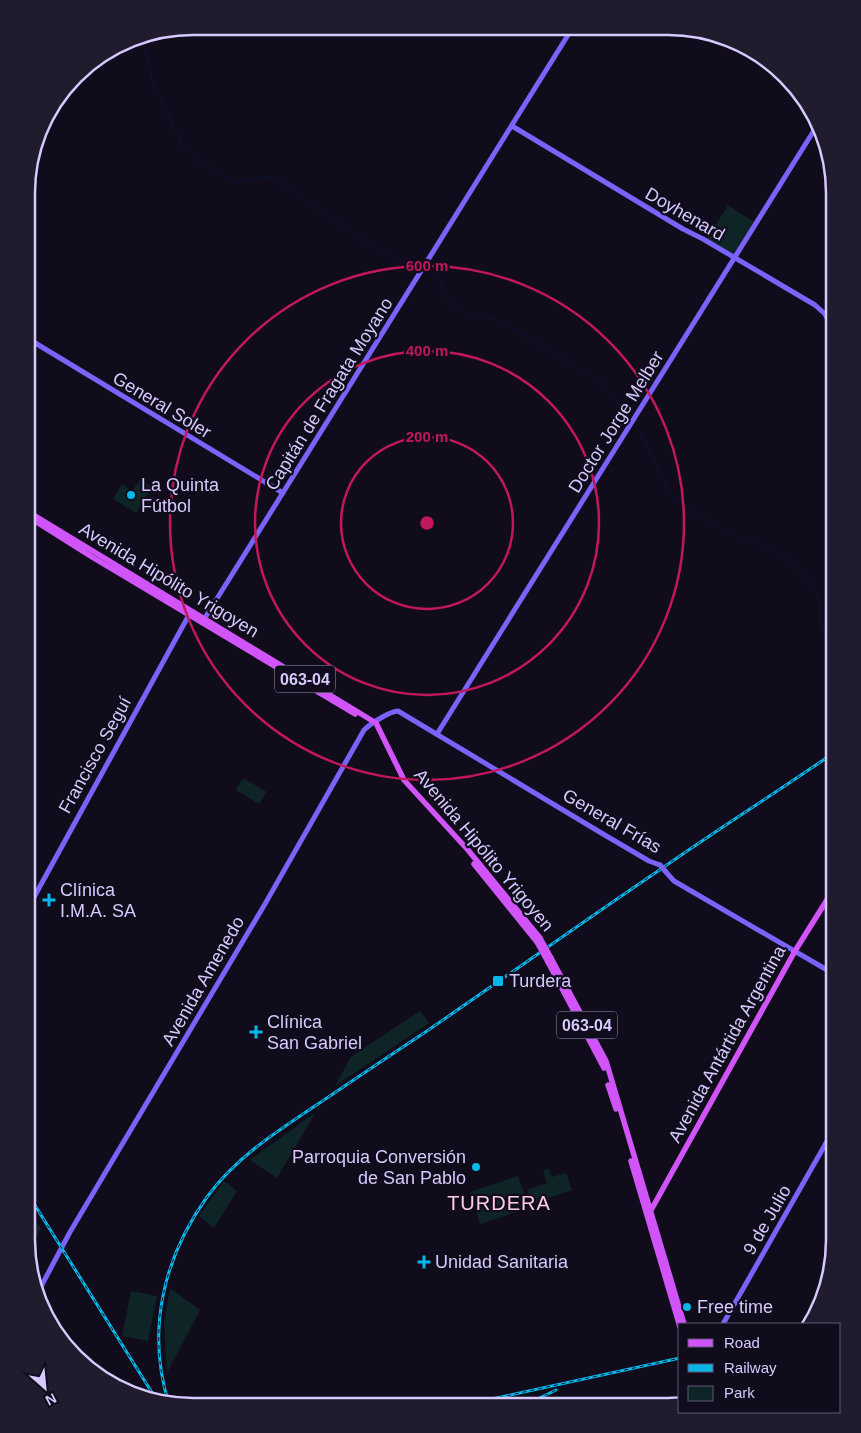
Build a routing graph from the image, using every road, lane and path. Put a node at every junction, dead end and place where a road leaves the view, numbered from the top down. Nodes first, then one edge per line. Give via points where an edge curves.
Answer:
1 (568, 35) edge
2 (512, 126) junction
3 (813, 132) edge
4 (734, 258) junction
5 (826, 316) edge
6 (35, 343) edge
7 (283, 494) junction
8 (35, 516) edge
9 (35, 521) edge
10 (190, 612) junction
11 (204, 620) junction
12 (373, 723) junction
13 (437, 734) junction
14 (35, 895) edge
15 (826, 900) edge
16 (795, 951) junction
17 (826, 969) edge
18 (826, 1143) edge
19 (649, 1214) junction
20 (59, 1252) junction
21 (40, 1282) edge
22 (42, 1285) edge
23 (679, 1323) edge
24 (684, 1323) edge
25 (724, 1323) edge

1 - 2 street, Capitán de Fragata Moyano
2 - 4 street, Doyhenard
2 - 7 street, Capitán de Fragata Moyano
3 - 4 street, Doctor Jorge Melber
4 - 5 street, Doyhenard via 820,308
4 - 13 street, Doctor Jorge Melber
6 - 7 street, General Soler
7 - 11 street, Capitán de Fragata Moyano
8 - 10 main road, Avenida Hipólito Yrigoyen / 063-04
9 - 10 main road, Avenida Hipólito Yrigoyen / 063-04
10 - 11 main road, Avenida Hipólito Yrigoyen / 063-04
10 - 14 street, Francisco Seguí
11 - 12 main road, Avenida Hipólito Yrigoyen / 063-04
12 - 13 street, General Frías via 398,711
12 - 19 main road, Avenida Hipólito Yrigoyen / 063-04, bridge via 402,782 539,940 602,1063
12 - 20 street, Avenida Amenedo via 359,738
13 - 16 street, General Frías, bridge via 660,865 674,881
15 - 16 main road, Avenida Antártida Argentina
16 - 17 street, General Frías
16 - 19 main road, Avenida Antártida Argentina
18 - 25 street, 9 de Julio
19 - 23 main road, Avenida Hipólito Yrigoyen / 063-04
19 - 24 main road, Avenida Hipólito Yrigoyen / 063-04
20 - 21 street, Avenida Amenedo
20 - 22 street, Avenida Amenedo

